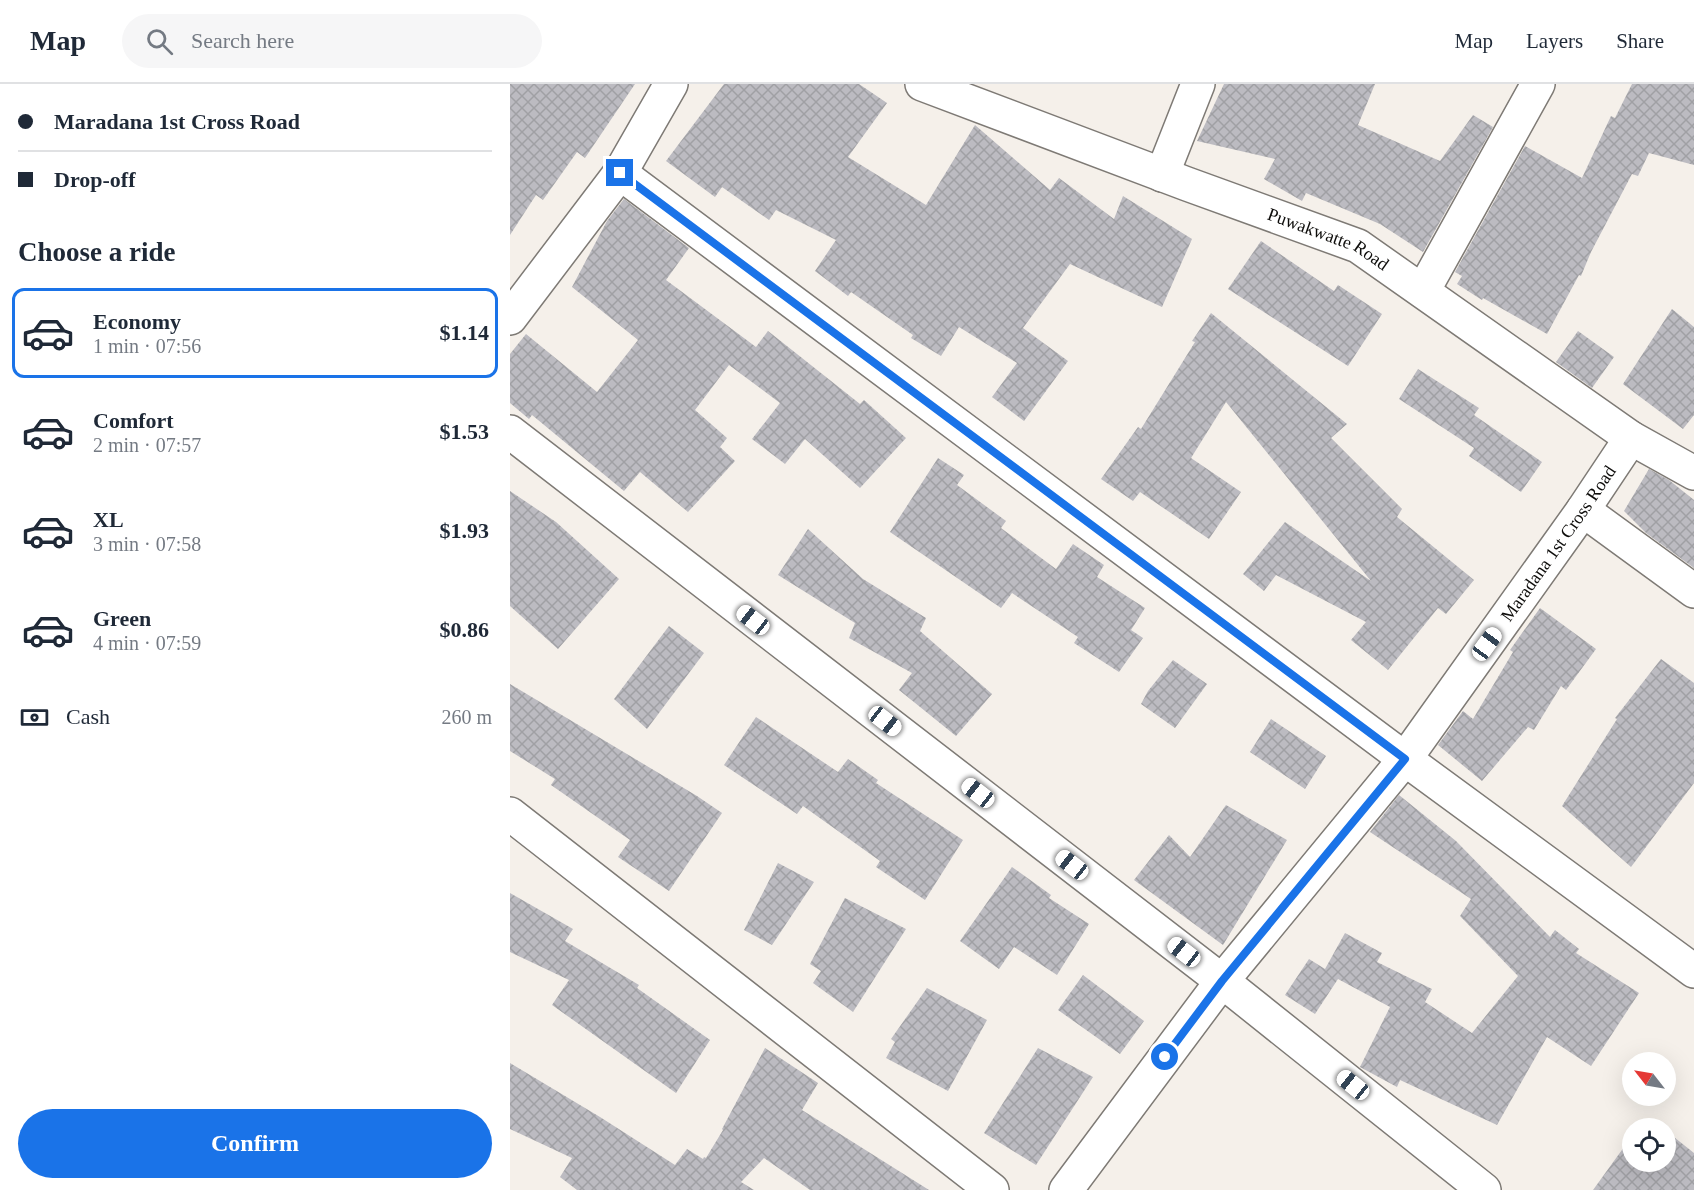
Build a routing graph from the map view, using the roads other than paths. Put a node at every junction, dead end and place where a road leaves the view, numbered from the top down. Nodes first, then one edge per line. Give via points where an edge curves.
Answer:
1 (671, 84) edge
2 (1198, 84) edge
3 (1538, 84) edge
4 (935, 86) edge
5 (620, 173) junction
6 (1162, 175) junction
7 (1423, 291) junction
8 (510, 318) edge
9 (510, 432) edge
10 (1631, 438) junction
11 (1692, 467) edge
12 (1583, 510) junction
13 (1694, 591) edge
14 (1405, 759) junction
15 (510, 814) edge
16 (1694, 971) edge
17 (1222, 981) junction
18 (992, 1190) edge
19 (1066, 1190) edge
20 (1484, 1190) edge

1 - 5 street
2 - 6 street
3 - 7 street
4 - 6 street, Puwakwatte Road
5 - 8 street
5 - 14 street
6 - 7 street, Puwakwatte Road via 1358,246
7 - 10 street, Puwakwatte Road
9 - 17 street
10 - 11 street, Puwakwatte Road
10 - 12 street, Maradana 1st Cross Road
12 - 13 street
12 - 14 street, Maradana 1st Cross Road
14 - 16 street
14 - 17 street, Maradana 1st Cross Road
15 - 18 street
17 - 19 street, Maradana 1st Cross Road
17 - 20 street

